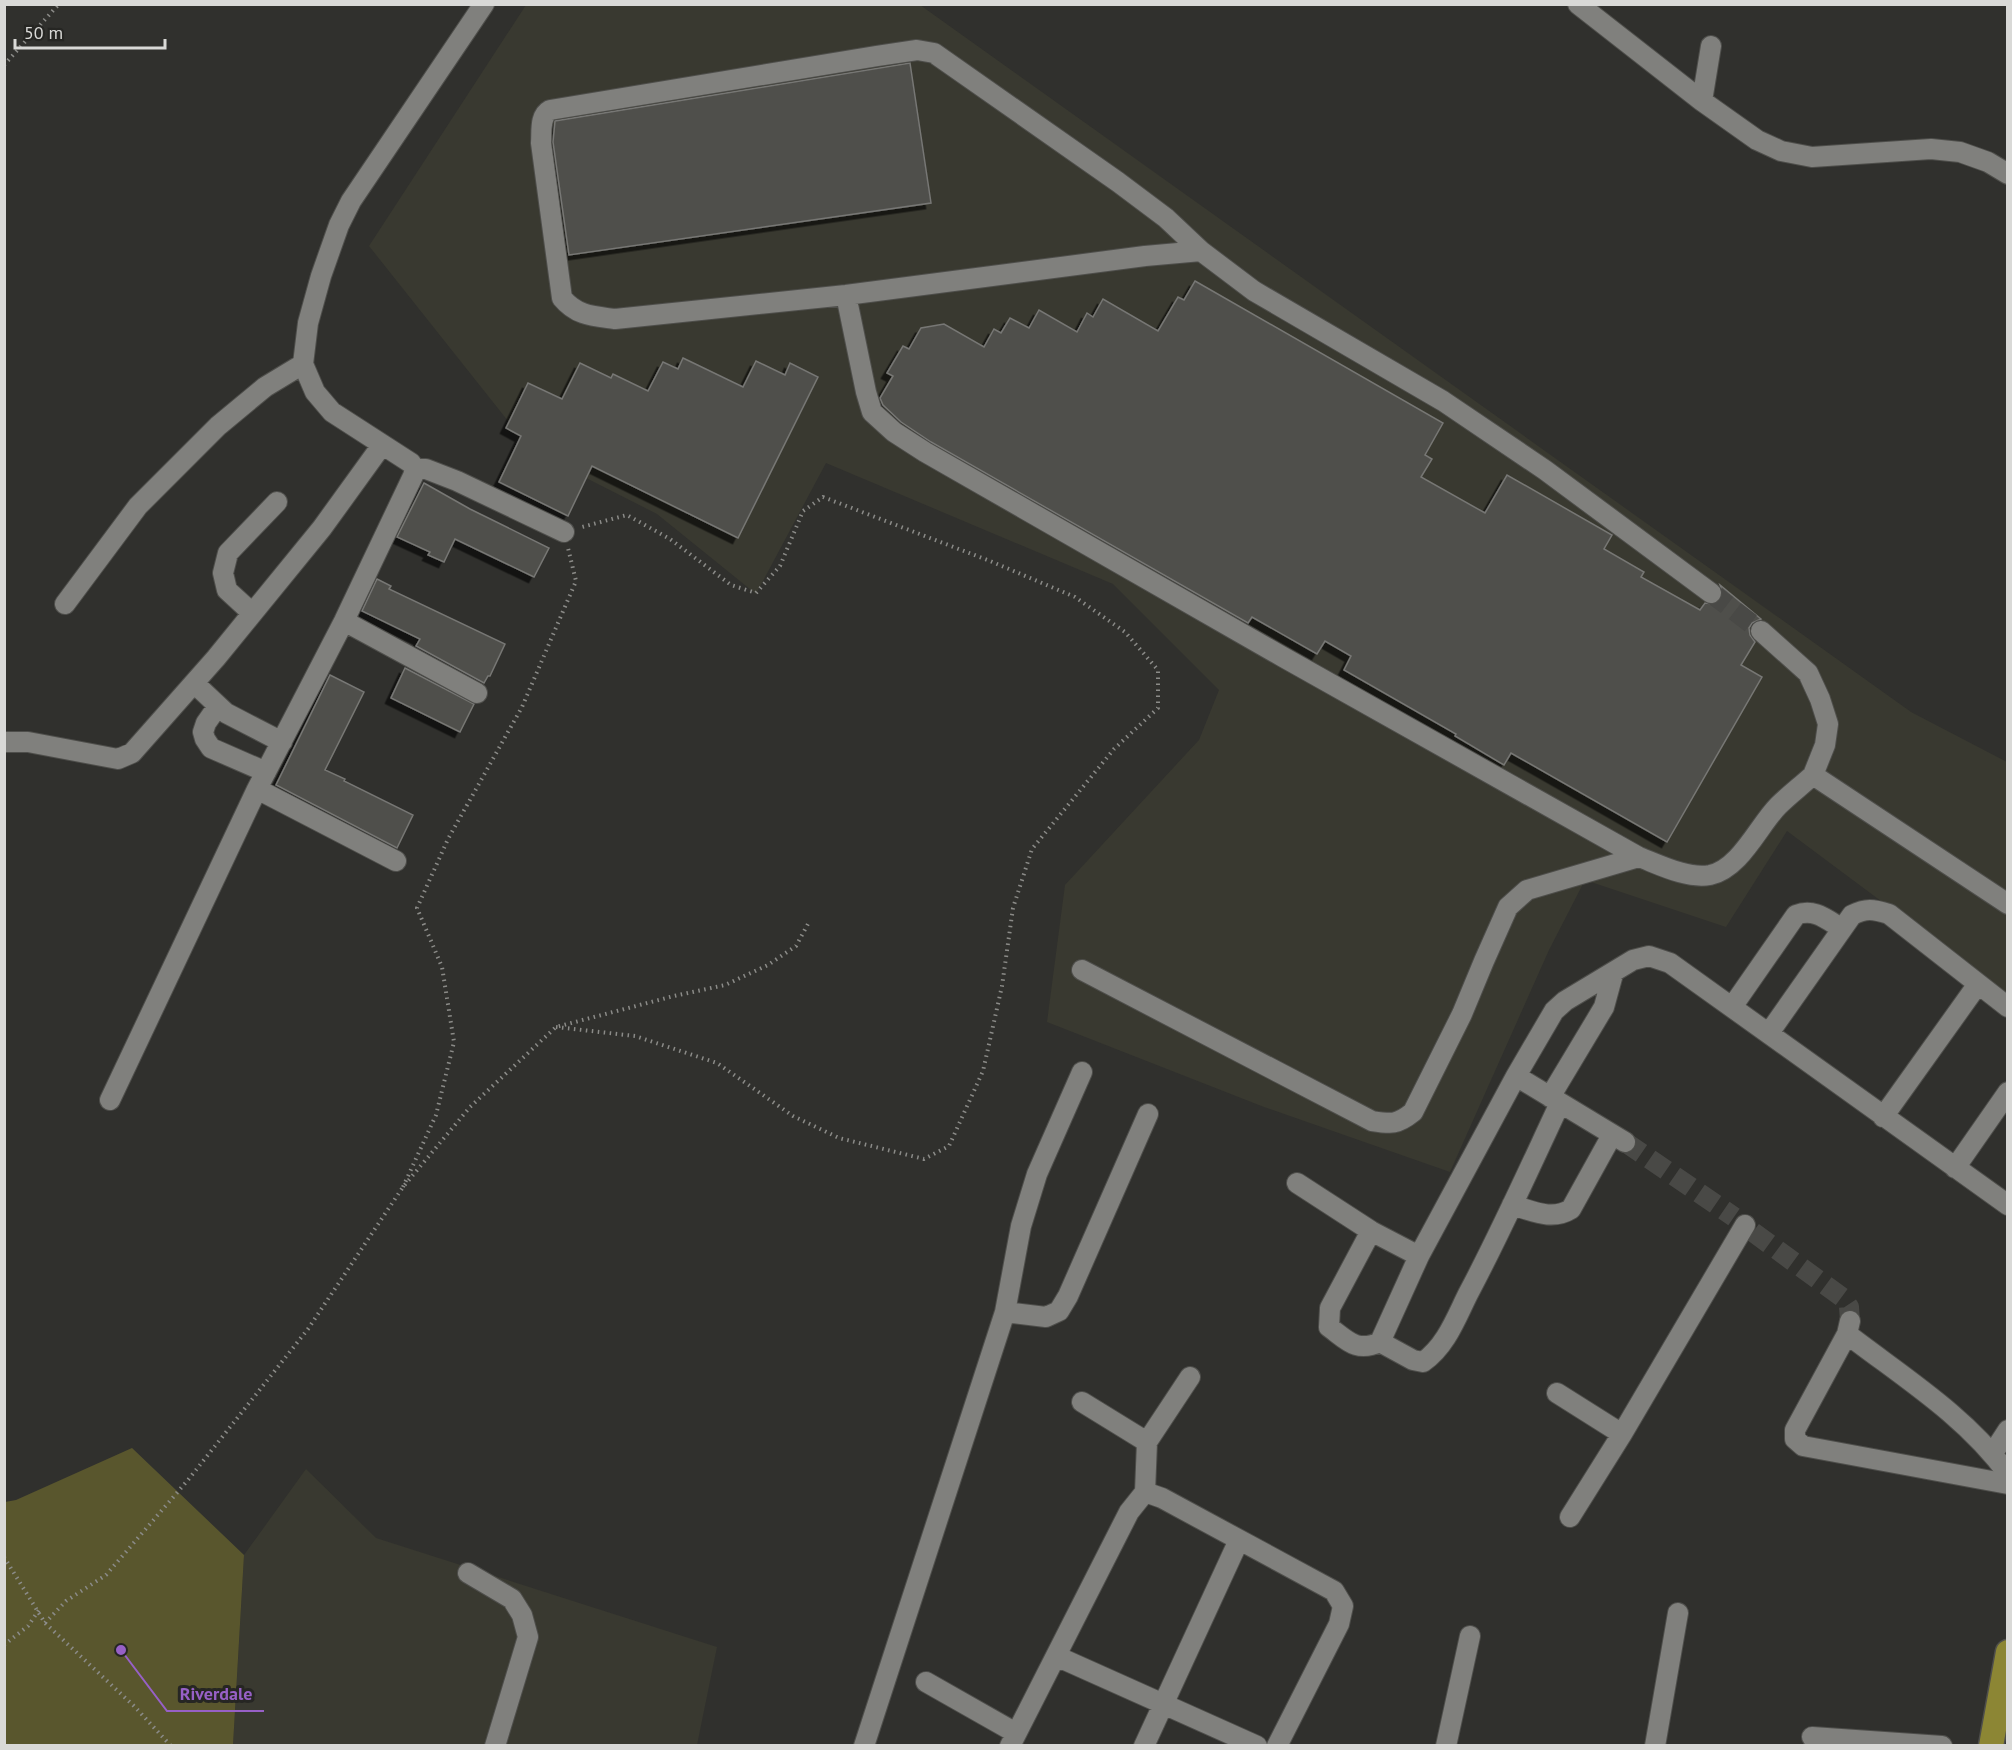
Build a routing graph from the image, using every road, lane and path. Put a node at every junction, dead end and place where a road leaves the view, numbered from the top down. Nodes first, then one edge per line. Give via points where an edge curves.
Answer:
1 (59, 4) edge
2 (484, 4) edge
3 (1578, 4) edge
4 (1712, 46) dead end
5 (4, 65) edge
6 (1702, 101) junction
7 (2007, 174) edge
8 (1201, 251) junction
9 (846, 295) junction
10 (303, 364) junction
11 (382, 445) junction
12 (415, 469) junction
13 (277, 502) dead end
14 (564, 532) junction
15 (1711, 593) tunnel mouth
16 (65, 604) dead end
17 (252, 613) junction
18 (344, 621) junction
19 (1761, 631) tunnel mouth
20 (194, 683) junction
21 (477, 693) dead end
22 (218, 706) junction
23 (4, 742) edge
24 (282, 742) junction
25 (1813, 775) junction
26 (262, 780) junction
27 (1639, 857) junction
28 (396, 861) dead end
29 (2007, 904) edge
30 (809, 922) dead end
31 (1841, 928) junction
32 (1082, 970) dead end
33 (1613, 974) junction
34 (1978, 984) junction
35 (1732, 1007) junction
36 (2007, 1007) edge
37 (556, 1027) junction
38 (1769, 1033) junction
39 (1082, 1072) dead end
40 (1516, 1076) junction
41 (2007, 1092) edge
42 (110, 1100) dead end
43 (1555, 1100) junction
44 (1149, 1114) dead end
45 (1884, 1117) junction
46 (1954, 1168) junction
47 (1297, 1183) dead end
48 (403, 1187) junction
49 (1512, 1205) junction
50 (2007, 1205) edge
51 (1744, 1224) dead end
52 (1371, 1231) junction
53 (1419, 1256) junction
54 (1005, 1312) junction
55 (1380, 1342) junction
56 (1190, 1377) dead end
57 (1557, 1393) dead end
58 (1082, 1402) dead end
59 (2007, 1431) edge
60 (1622, 1434) junction
61 (1147, 1442) junction
62 (1993, 1454) junction
63 (2007, 1474) edge
64 (2007, 1484) edge
65 (1145, 1492) junction
66 (1570, 1517) dead end
67 (1239, 1540) junction
68 (4, 1557) edge
69 (468, 1573) dead end
70 (39, 1610) junction
71 (1678, 1613) dead end
72 (45, 1623) junction
73 (1470, 1636) dead end
74 (4, 1645) edge
75 (2007, 1652) edge
76 (1056, 1656) junction
77 (926, 1682) dead end
78 (1162, 1705) junction
79 (1812, 1737) dead end
80 (1013, 1739) edge
81 (171, 1746) edge
82 (495, 1746) edge
83 (864, 1746) edge
84 (1144, 1746) edge
85 (1257, 1746) edge
86 (1277, 1746) edge
87 (1446, 1746) edge
88 (1655, 1746) edge
89 (1942, 1746) edge
90 (1991, 1746) edge

1 - 5 path
2 - 10 street via 351,201 321,276 308,323
3 - 6 street
4 - 6 street
6 - 7 street via 1757,140 1781,151 1812,157 1931,149 1960,152
8 - 9 street
8 - 9 street via 1134,194 934,53 917,50 877,56 545,112 541,143 562,298 570,308 586,315 615,319
8 - 15 street via 1254,291 1443,401 1545,470
9 - 27 street via 872,412 894,432
10 - 11 street via 315,392 332,412
10 - 16 street via 265,387 226,420 138,506
11 - 12 street
11 - 17 street via 322,528
12 - 14 street via 458,481
12 - 18 street
13 - 17 street via 228,554 223,573 227,590
14 - 37 path via 627,515 670,539 731,585 756,594 780,566 803,511 823,497 1075,597 1125,632 1158,670 1158,708 1114,749 1032,849 1013,908 1002,986 983,1071 949,1146 924,1159 838,1138 793,1116 717,1063 635,1036
14 - 48 path via 576,581 522,707 448,839 417,908 442,967 454,1042 436,1115
17 - 20 street
18 - 21 street
18 - 24 street
19 - 25 street via 1808,673 1820,699 1828,724 1825,745
20 - 22 street
20 - 23 street via 132,753 117,759 28,742
22 - 24 street
22 - 26 street via 206,723 205,739 211,748
24 - 26 street
25 - 27 street via 1776,808 1747,848 1711,875 1687,873
25 - 29 street
26 - 28 street
26 - 42 street
27 - 32 street via 1527,890 1509,907 1413,1112 1389,1124 1372,1121
30 - 37 path via 796,946 768,965 725,985
31 - 34 street via 1851,915 1862,910 1872,908 1888,914
31 - 35 street via 1815,913 1805,911 1796,915
31 - 38 street
33 - 35 street via 1633,960 1649,956 1670,963
33 - 40 street via 1554,1011
33 - 43 street via 1604,1007
34 - 36 street
34 - 45 street
35 - 38 street
37 - 48 path via 470,1107
38 - 45 street
39 - 54 street via 1037,1174
40 - 43 street
40 - 53 street
41 - 46 street
43 - 49 street
43 - 49 street via 1618,1139 1571,1209 1563,1214 1548,1215
44 - 54 street via 1059,1311 1046,1317
45 - 46 street
46 - 50 street
47 - 52 street
48 - 72 path via 308,1329 188,1480 106,1575 66,1601
49 - 55 street via 1435,1354 1423,1362 1413,1360
51 - 60 street
52 - 53 street
52 - 55 street via 1330,1308 1329,1327 1352,1345 1372,1346
53 - 55 street
54 - 83 street
56 - 61 street
57 - 60 street
58 - 61 street
59 - 62 street
60 - 66 street
61 - 65 street
62 - 63 street
62 - 64 street via 1849,1327 1795,1430 1795,1439 1803,1446
65 - 67 street
65 - 76 street via 1129,1512
67 - 78 street
67 - 86 street via 1334,1591 1343,1606 1339,1624
68 - 70 path
69 - 82 street via 512,1599 522,1615 528,1637
70 - 72 path
70 - 74 path via 28,1626
71 - 88 street
72 - 81 path
73 - 87 street
75 - 90 main road
76 - 78 street
76 - 80 street
77 - 80 street
78 - 84 street
78 - 85 street
79 - 89 street

